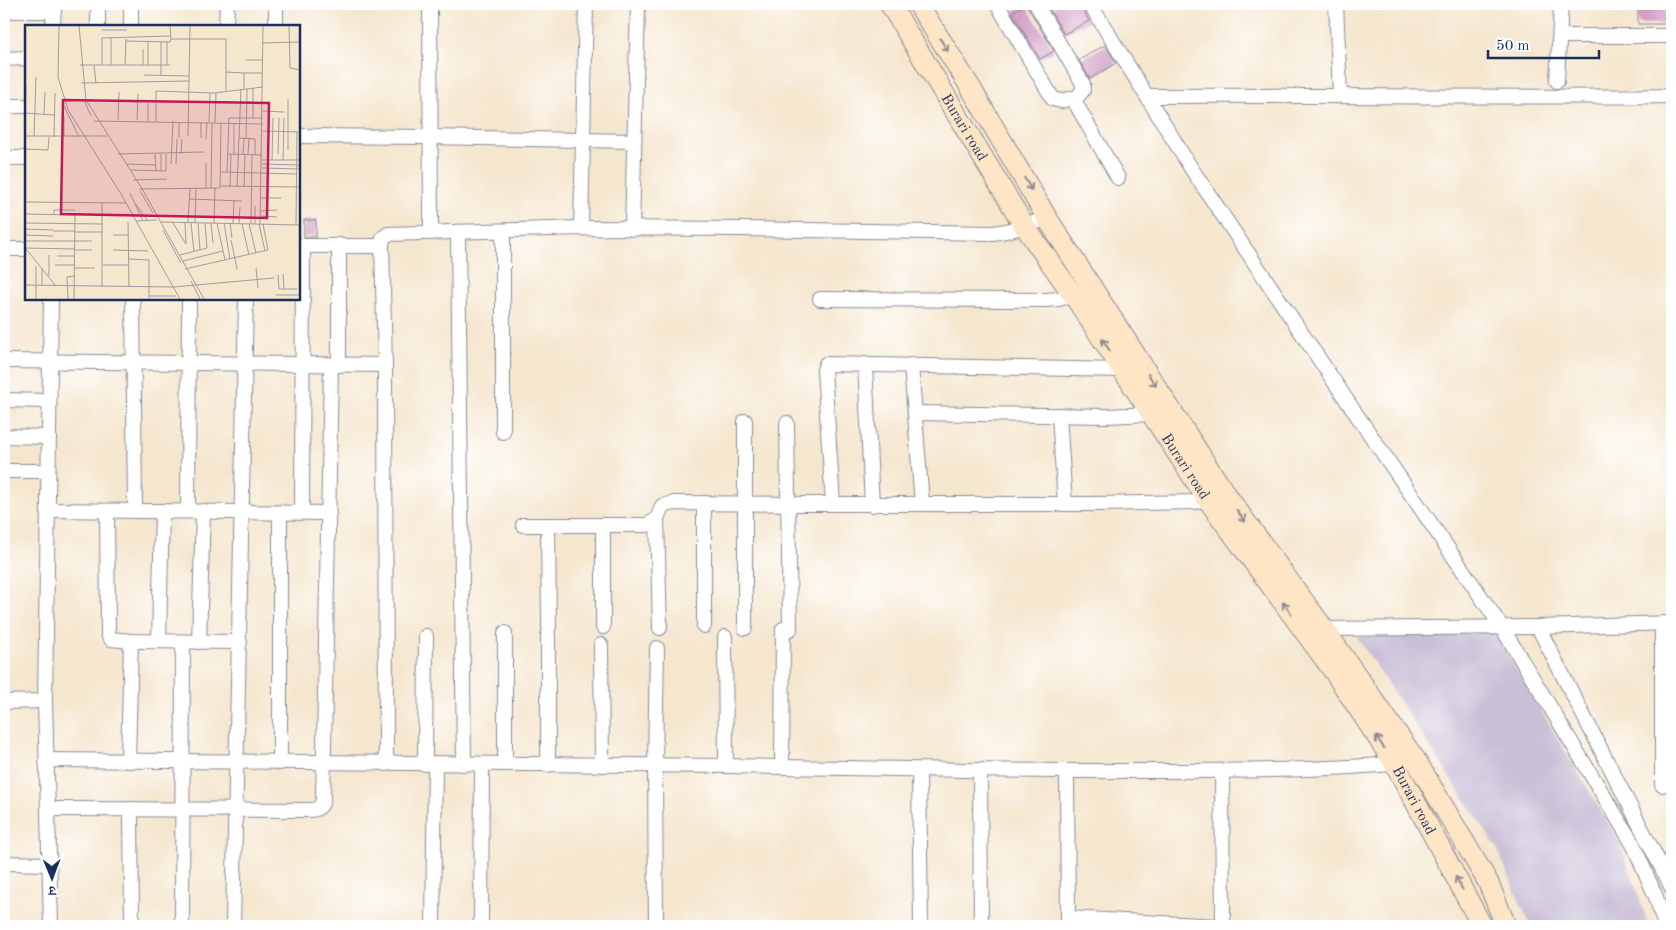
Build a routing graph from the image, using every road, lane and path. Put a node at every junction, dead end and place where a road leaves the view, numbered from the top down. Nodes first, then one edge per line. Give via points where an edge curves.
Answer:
1 (98, 4) edge
2 (131, 4) edge
3 (227, 4) edge
4 (276, 4) edge
5 (430, 4) edge
6 (586, 4) edge
7 (638, 4) edge
8 (890, 4) edge
9 (918, 4) edge
10 (997, 4) edge
11 (1036, 4) edge
12 (1090, 4) edge
13 (1336, 4) edge
14 (1561, 4) edge
15 (54, 8) edge
16 (4, 11) edge
17 (53, 25) edge
18 (98, 25) edge
19 (131, 25) edge
20 (226, 25) edge
21 (276, 25) edge
22 (1560, 36) junction
23 (1672, 36) edge
24 (25, 58) edge
25 (4, 59) edge
26 (1557, 81) dead end
27 (1340, 95) junction
28 (1147, 96) junction
29 (1672, 96) edge
30 (1077, 97) junction
31 (4, 106) edge
32 (25, 106) edge
33 (300, 136) edge
34 (431, 137) junction
35 (582, 140) junction
36 (634, 141) junction
37 (4, 158) edge
38 (25, 158) edge
39 (1118, 178) dead end
40 (1048, 218) junction
41 (1025, 227) junction
42 (581, 228) junction
43 (632, 229) junction
44 (503, 231) junction
45 (432, 233) junction
46 (458, 233) junction
47 (301, 246) edge
48 (339, 246) junction
49 (382, 246) junction
50 (4, 249) edge
51 (25, 249) edge
52 (1092, 288) junction
53 (1074, 296) junction
54 (820, 299) dead end
55 (51, 300) edge
56 (133, 300) edge
57 (189, 300) edge
58 (246, 300) edge
59 (4, 361) edge
60 (50, 361) junction
61 (134, 362) junction
62 (189, 363) junction
63 (245, 364) junction
64 (865, 364) junction
65 (302, 365) junction
66 (335, 365) junction
67 (911, 365) junction
68 (385, 366) junction
69 (1122, 370) junction
70 (4, 400) edge
71 (49, 401) junction
72 (914, 413) junction
73 (1151, 414) junction
74 (1059, 415) junction
75 (745, 421) dead end
76 (788, 423) dead end
77 (503, 432) dead end
78 (4, 436) edge
79 (49, 438) junction
80 (4, 471) edge
81 (48, 471) junction
82 (1216, 496) junction
83 (704, 503) junction
84 (745, 504) junction
85 (789, 504) junction
86 (833, 504) junction
87 (872, 504) junction
88 (922, 504) junction
89 (1065, 504) junction
90 (48, 510) junction
91 (107, 511) junction
92 (135, 511) junction
93 (162, 511) junction
94 (188, 511) junction
95 (203, 511) junction
96 (243, 512) junction
97 (280, 512) junction
98 (302, 512) junction
99 (328, 512) junction
100 (657, 519) junction
101 (523, 525) dead end
102 (548, 525) junction
103 (603, 525) junction
104 (1667, 623) edge
105 (704, 626) dead end
106 (1507, 626) junction
107 (603, 627) dead end
108 (1534, 627) junction
109 (660, 628) dead end
110 (745, 628) dead end
111 (505, 634) dead end
112 (1317, 634) junction
113 (426, 636) dead end
114 (725, 637) dead end
115 (131, 641) junction
116 (159, 641) junction
117 (183, 642) junction
118 (199, 642) junction
119 (240, 642) junction
120 (601, 645) dead end
121 (657, 648) dead end
122 (45, 701) junction
123 (4, 702) edge
124 (46, 760) junction
125 (128, 761) junction
126 (183, 762) junction
127 (237, 762) junction
128 (1417, 762) junction
129 (280, 763) junction
130 (324, 763) junction
131 (386, 764) junction
132 (430, 764) junction
133 (464, 764) junction
134 (482, 764) junction
135 (505, 764) junction
136 (1395, 764) junction
137 (548, 765) junction
138 (602, 765) junction
139 (655, 766) junction
140 (726, 766) junction
141 (782, 767) junction
142 (980, 770) junction
143 (919, 771) junction
144 (1222, 771) junction
145 (1067, 772) junction
146 (1662, 785) dead end
147 (48, 809) junction
148 (132, 809) junction
149 (182, 810) junction
150 (235, 810) junction
151 (4, 862) edge
152 (49, 864) junction
153 (1672, 888) edge
154 (1068, 922) edge
155 (51, 926) edge
156 (132, 926) edge
157 (182, 926) edge
158 (233, 926) edge
159 (433, 926) edge
160 (481, 926) edge
161 (656, 926) edge
162 (921, 926) edge
163 (981, 926) edge
164 (1218, 926) edge
165 (1223, 926) edge
166 (1482, 926) edge
167 (1506, 926) edge
168 (1665, 926) edge

1 - 18 street
2 - 19 street
3 - 20 street
4 - 21 street
5 - 34 street
6 - 35 street
7 - 36 street
8 - 41 main road, Burari road
9 -> 40 main road, Burari road
10 - 30 street via 1054,99 1061,101
11 - 30 street via 1083,84 1083,90
12 - 28 street
13 - 27 street
14 - 22 street
15 - 16 street
15 - 17 street
22 - 23 street
22 - 26 street
24 - 25 street
27 - 28 street
27 - 29 street
28 - 106 street via 1190,168 1346,400
30 - 39 street via 1077,106
31 - 32 street
33 - 34 street
34 - 35 street
34 - 45 street
35 - 36 street
35 - 42 street
36 - 43 street
37 - 38 street
40 - 41 street
40 - 52 main road, Burari road
41 - 43 street via 992,233
41 - 53 main road, Burari road
42 - 43 street
42 - 44 street
44 - 46 street
44 - 77 street
45 - 46 street
45 - 49 street via 388,234 383,238
46 - 133 street
47 - 48 street
47 - 65 street
48 - 49 street
48 - 66 street
49 - 68 street
50 - 51 street
52 - 53 street
52 -> 82 main road, Burari road
53 - 54 street via 1059,300
69 -> 53 main road, Burari road
55 - 60 street
56 - 61 street
57 - 62 street
58 - 63 street
59 - 60 street
60 - 61 street
60 - 71 street
61 - 62 street
61 - 92 street
62 - 63 street
62 - 94 street
63 - 65 street
63 - 96 street
64 - 67 street
64 - 86 street via 832,363 826,364 824,370
64 - 87 street
65 - 66 street
65 - 98 street
66 - 68 street
66 - 99 street
67 - 69 street
67 - 72 street
68 - 131 street
69 - 73 main road, Burari road
70 - 71 street
71 - 79 street
72 - 74 street
72 - 88 street
73 - 74 street
73 - 82 main road, Burari road
74 - 89 street
75 - 84 street
76 - 85 street
78 - 79 street
79 - 81 street
80 - 81 street
81 - 90 street
82 - 89 street via 1182,502
82 - 112 main road, Burari road
83 - 84 street
83 - 100 street via 666,504
83 - 105 street
84 - 85 street
84 - 110 street
85 - 86 street
85 - 141 street via 790,629 783,629
86 - 87 street
87 - 88 street
88 - 89 street
90 - 91 street
90 - 122 street
91 - 92 street
91 - 115 street via 108,635 111,639
92 - 93 street
93 - 94 street
93 - 116 street
94 - 95 street
95 - 96 street
95 - 118 street
96 - 97 street
96 - 119 street
97 - 98 street
97 - 129 street
98 - 99 street
99 - 130 street
100 - 103 street via 647,525
100 - 109 street
101 - 102 street
102 - 103 street
102 - 137 street
103 - 107 street
104 - 108 street
104 - 146 street
106 - 108 street
106 - 112 street
106 - 168 street via 1634,844
108 - 153 street
111 - 135 street
112 - 128 main road, Burari road
136 -> 112 main road, Burari road via 1335,673
113 - 132 street
114 - 140 street
115 - 116 street
115 - 125 street
116 - 117 street
117 - 118 street
117 - 126 street
118 - 119 street
119 - 127 street
120 - 138 street
121 - 139 street
122 - 123 street
122 - 124 street
124 - 125 street
124 - 147 street
125 - 126 street
126 - 127 street
126 - 149 street
127 - 129 street
127 - 150 street
128 - 136 street
128 - 167 main road, Burari road via 1488,882
129 - 130 street
130 - 131 street
130 - 150 street via 323,801 315,810
131 - 132 street
132 - 133 street
132 - 159 street
133 - 134 street
134 - 135 street
134 - 160 street
135 - 137 street
136 - 144 street
166 -> 136 main road, Burari road
137 - 138 street
138 - 139 street
139 - 140 street
139 - 161 street
140 - 141 street
141 - 143 street
142 - 143 street
142 - 145 street
142 - 163 street
143 - 162 street
144 - 145 street
144 - 165 street
145 - 154 street
147 - 148 street
147 - 152 street
148 - 149 street
148 - 156 street
149 - 150 street
149 - 157 street
150 - 158 street
151 - 152 street
152 - 155 street
154 - 164 street

